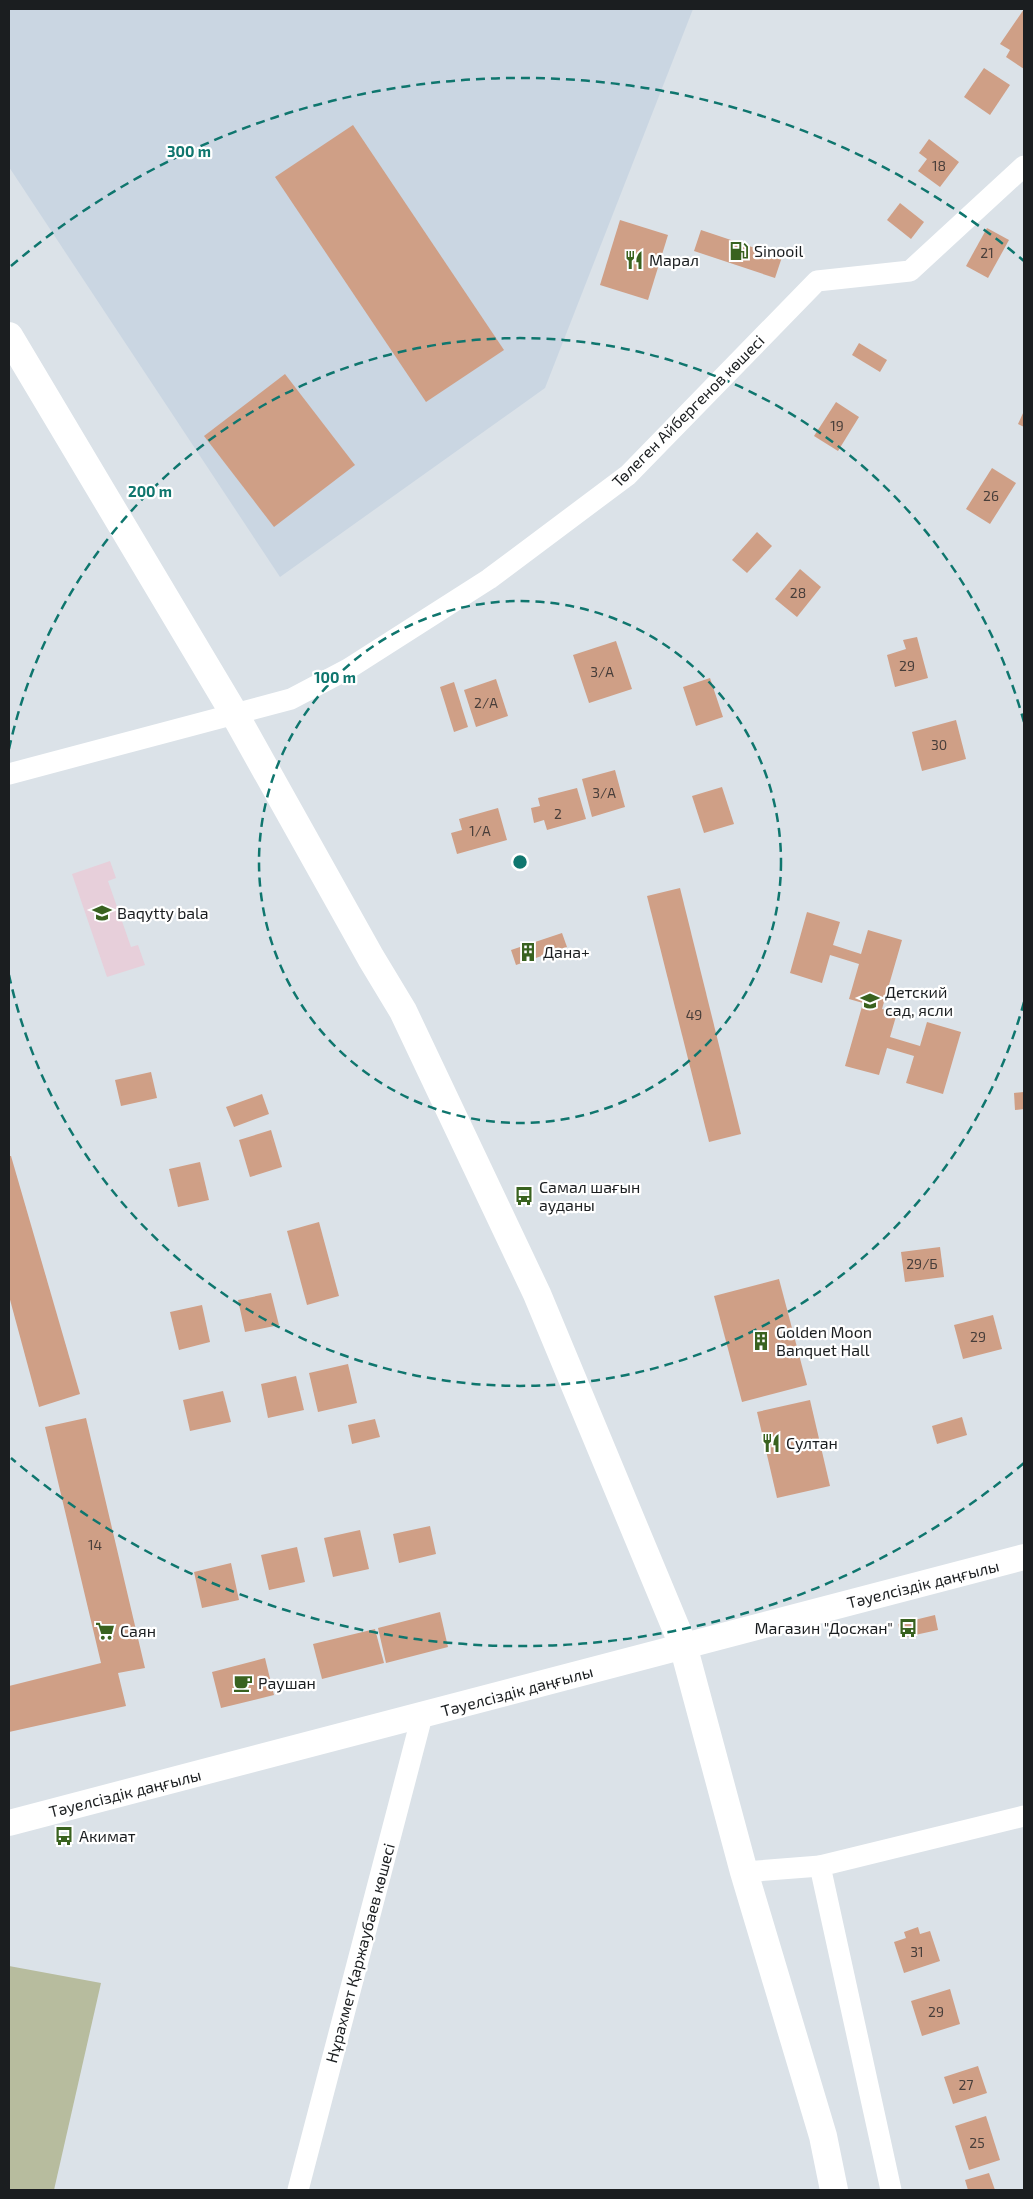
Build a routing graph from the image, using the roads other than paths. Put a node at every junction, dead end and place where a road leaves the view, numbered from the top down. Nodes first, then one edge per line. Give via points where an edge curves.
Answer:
1 (1024, 166) edge
2 (9, 336) edge
3 (235, 715) junction
4 (9, 774) edge
5 (1024, 1558) edge
6 (683, 1645) junction
7 (422, 1716) junction
8 (1024, 1816) edge
9 (9, 1823) edge
10 (820, 1866) junction
11 (744, 1872) junction
12 (298, 2190) edge
13 (834, 2190) edge
14 (891, 2190) edge

1 - 3 street, Төлеген Айбергенов көшесі via 910,270 817,281 628,474 489,579 320,685 290,699
2 - 3 main road
3 - 4 street, Төлеген Айбергенов көшесі
3 - 6 main road via 370,958 403,1011 540,1302
5 - 6 street, Тәуелсіздік даңғылы
6 - 7 street, Тәуелсіздік даңғылы
6 - 11 main road
7 - 9 street, Тәуелсіздік даңғылы
7 - 12 street, Нұрахмет Қаржаубаев көшесі
8 - 10 street
10 - 11 street
10 - 14 street
11 - 13 main road via 823,2136

